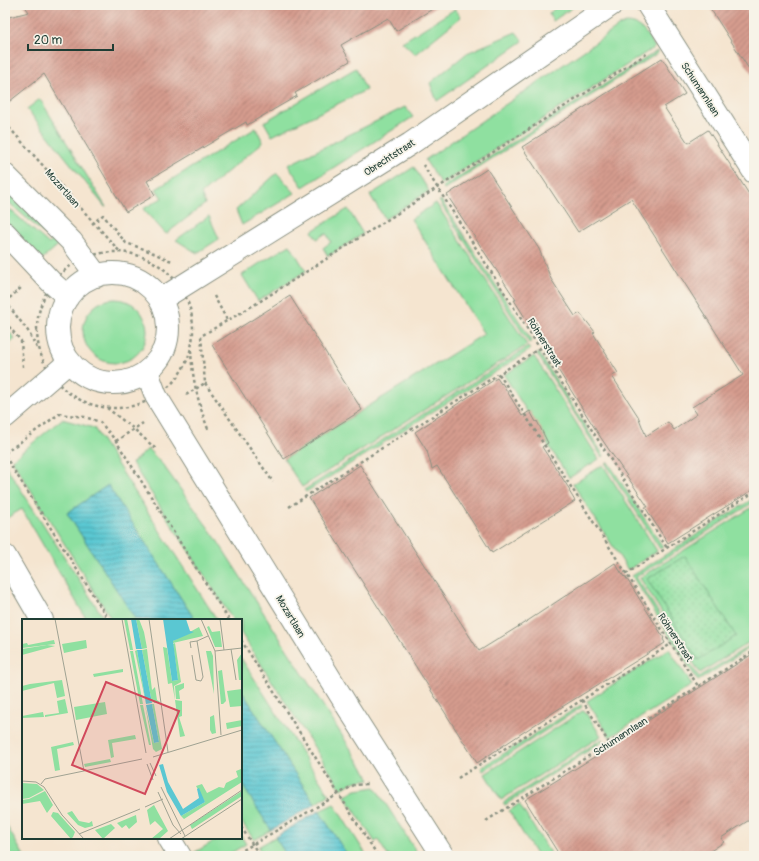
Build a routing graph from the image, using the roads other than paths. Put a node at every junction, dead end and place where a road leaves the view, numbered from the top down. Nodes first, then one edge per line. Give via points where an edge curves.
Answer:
1 (611, 5) edge
2 (648, 5) edge
3 (754, 172) edge
4 (5, 175) edge
5 (5, 233) edge
6 (84, 259) junction
7 (54, 284) junction
8 (160, 300) junction
9 (69, 362) junction
10 (147, 372) junction
11 (5, 417) edge
12 (5, 556) edge
13 (41, 619) edge
14 (170, 839) edge
15 (180, 856) edge
16 (443, 856) edge

1 - 8 street, Obrechtstraat via 410,144
2 - 3 street, Schumannlaan
4 - 6 street
5 - 7 street
6 - 7 street via 81,284
6 - 8 street via 106,274 133,277 148,286
7 - 9 street via 62,309 59,336
8 - 10 street via 168,330 165,346 158,360
9 - 10 street via 82,373 98,381 115,383 132,380
9 - 11 street
10 - 16 street, Mozartlaan via 160,402 349,709
12 - 13 street
14 - 15 street

